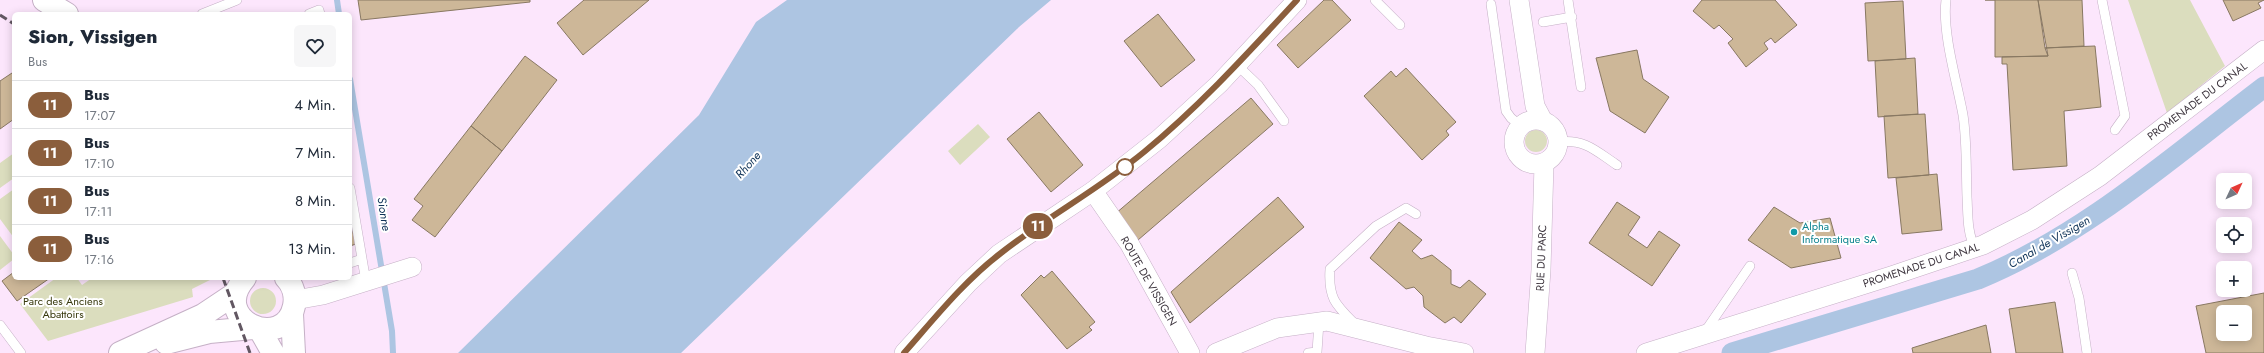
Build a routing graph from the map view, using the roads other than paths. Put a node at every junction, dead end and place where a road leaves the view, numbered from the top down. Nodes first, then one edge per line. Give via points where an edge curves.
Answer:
1 (44, 0) edge
2 (237, 0) edge
3 (1297, 0) edge
4 (1375, 0) edge
5 (1519, 0) edge
6 (1568, 0) edge
7 (1946, 0) edge
8 (2102, 0) edge
9 (1491, 4) dead end
10 (64, 12) edge
11 (207, 12) edge
12 (1572, 17) junction
13 (1543, 22) dead end
14 (1400, 25) dead end
15 (2264, 50) edge
16 (1237, 65) junction
17 (1581, 87) dead end
18 (1284, 121) dead end
19 (1543, 121) junction
20 (1521, 126) junction
21 (2115, 130) dead end
22 (1559, 142) junction
23 (1544, 164) junction
24 (1617, 165) dead end
25 (1093, 191) junction
26 (352, 200) edge
27 (1416, 214) dead end
28 (1975, 248) junction
29 (362, 259) junction
30 (352, 262) edge
31 (1750, 266) dead end
32 (412, 267) dead end
33 (2072, 273) dead end
34 (288, 280) edge
35 (370, 281) junction
36 (239, 283) edge
37 (294, 307) junction
38 (1319, 322) junction
39 (0, 325) edge
40 (256, 329) junction
41 (1360, 329) junction
42 (1703, 334) junction
43 (1417, 349) edge
44 (20, 353) edge
45 (120, 353) edge
46 (126, 353) edge
47 (273, 353) edge
48 (294, 353) edge
49 (904, 353) edge
50 (1190, 353) edge
51 (1216, 353) edge
52 (1308, 353) edge
53 (1464, 353) edge
54 (1535, 353) edge
55 (1646, 353) edge
56 (2087, 353) edge

1 - 10 street
2 - 11 lane
3 - 16 street
4 - 14 lane
5 - 19 street via 1535,106
6 - 12 lane
7 - 28 lane via 1950,46 1963,118 1968,219 1971,241
8 - 21 lane via 2125,116
9 - 20 lane via 1506,111 1510,118
12 - 13 lane
12 - 17 lane
15 - 28 street, PROMENADE DU CANAL via 2100,176 2032,220
16 - 18 lane via 1258,85
16 - 25 street via 1159,139
19 - 20 street via 1528,122
19 - 22 street via 1554,129
20 - 23 street via 1514,139 1517,154 1528,164
22 - 23 street via 1554,156
22 - 24 lane via 1573,140 1587,145
23 - 54 street, RUE DU PARC via 1542,270
25 - 49 street via 999,254 968,283
25 - 50 street, ROUTE DE VISSIGEN via 1129,244
26 - 29 lane
27 - 41 lane via 1406,208 1376,226 1330,269 1329,287 1336,305
28 - 42 street, PROMENADE DU CANAL
29 - 30 lane
29 - 35 lane
31 - 42 lane
32 - 35 street
33 - 56 lane via 2079,298
34 - 37 street via 293,287
35 - 37 street via 309,299
36 - 40 street via 236,308 239,315
36 - 45 street via 203,315
37 - 40 street via 286,322 277,328
37 - 48 street
38 - 41 street via 1327,321
38 - 51 street via 1277,328
38 - 52 lane via 1318,352
39 - 44 lane
40 - 46 street via 209,332
40 - 47 street
41 - 43 street
42 - 55 street, PROMENADE DU CANAL
43 - 53 street

